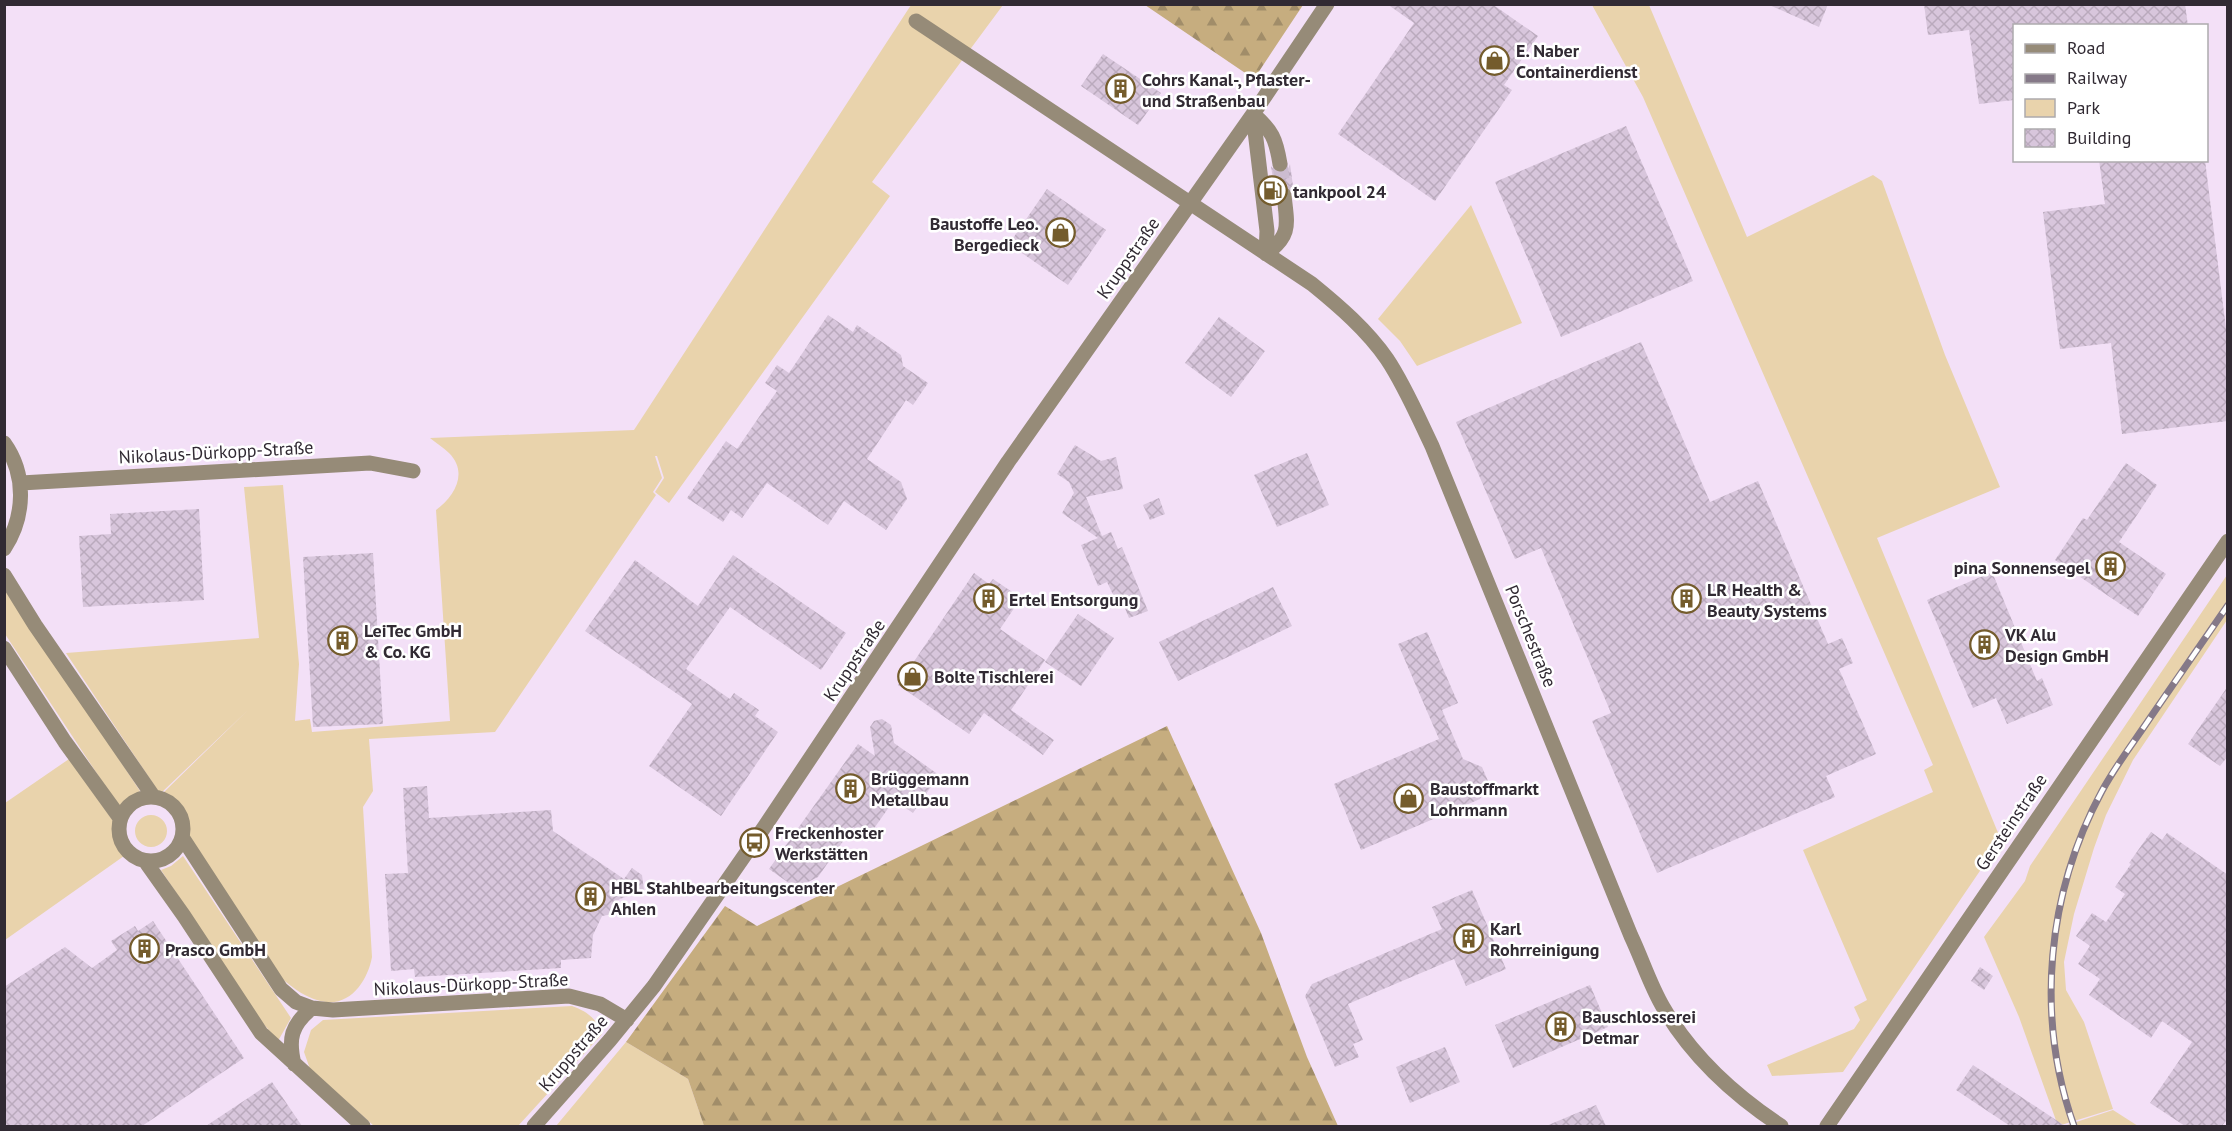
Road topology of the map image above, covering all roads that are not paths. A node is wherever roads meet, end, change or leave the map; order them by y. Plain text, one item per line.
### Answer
1 (1327, 4) edge
2 (916, 21) dead end
3 (1253, 114) junction
4 (1280, 164) tunnel mouth
5 (1284, 195) tunnel mouth
6 (1191, 203) junction
7 (1266, 254) junction
8 (4, 443) edge
9 (413, 471) dead end
10 (21, 483) junction
11 (2228, 541) edge
12 (4, 549) edge
13 (4, 574) edge
14 (4, 648) edge
15 (153, 796) junction
16 (120, 818) junction
17 (182, 837) junction
18 (145, 861) junction
19 (312, 1008) junction
20 (627, 1020) junction
21 (294, 1064) junction
22 (363, 1126) edge
23 (534, 1126) edge
24 (1781, 1126) edge
25 (1827, 1126) edge

1 - 3 street, Kruppstraße
2 - 6 street
3 - 4 street
3 - 6 street, Kruppstraße
3 - 7 street
5 - 7 street
6 - 7 street, Porschestraße
6 - 20 street, Kruppstraße
7 - 24 street, Porschestraße
8 - 10 street
9 - 10 street, Nikolaus-Dürkopp-Straße
10 - 12 street
11 - 25 street, Gersteinstraße
13 - 15 street, Nikolaus-Dürkopp-Straße
14 - 16 street
15 - 16 street
15 - 17 street, Nikolaus-Dürkopp-Straße
16 - 18 street
17 - 18 street
17 - 19 street, Nikolaus-Dürkopp-Straße
18 - 21 street
19 - 20 street, Nikolaus-Dürkopp-Straße
19 - 21 street
20 - 23 street, Kruppstraße
21 - 22 street

